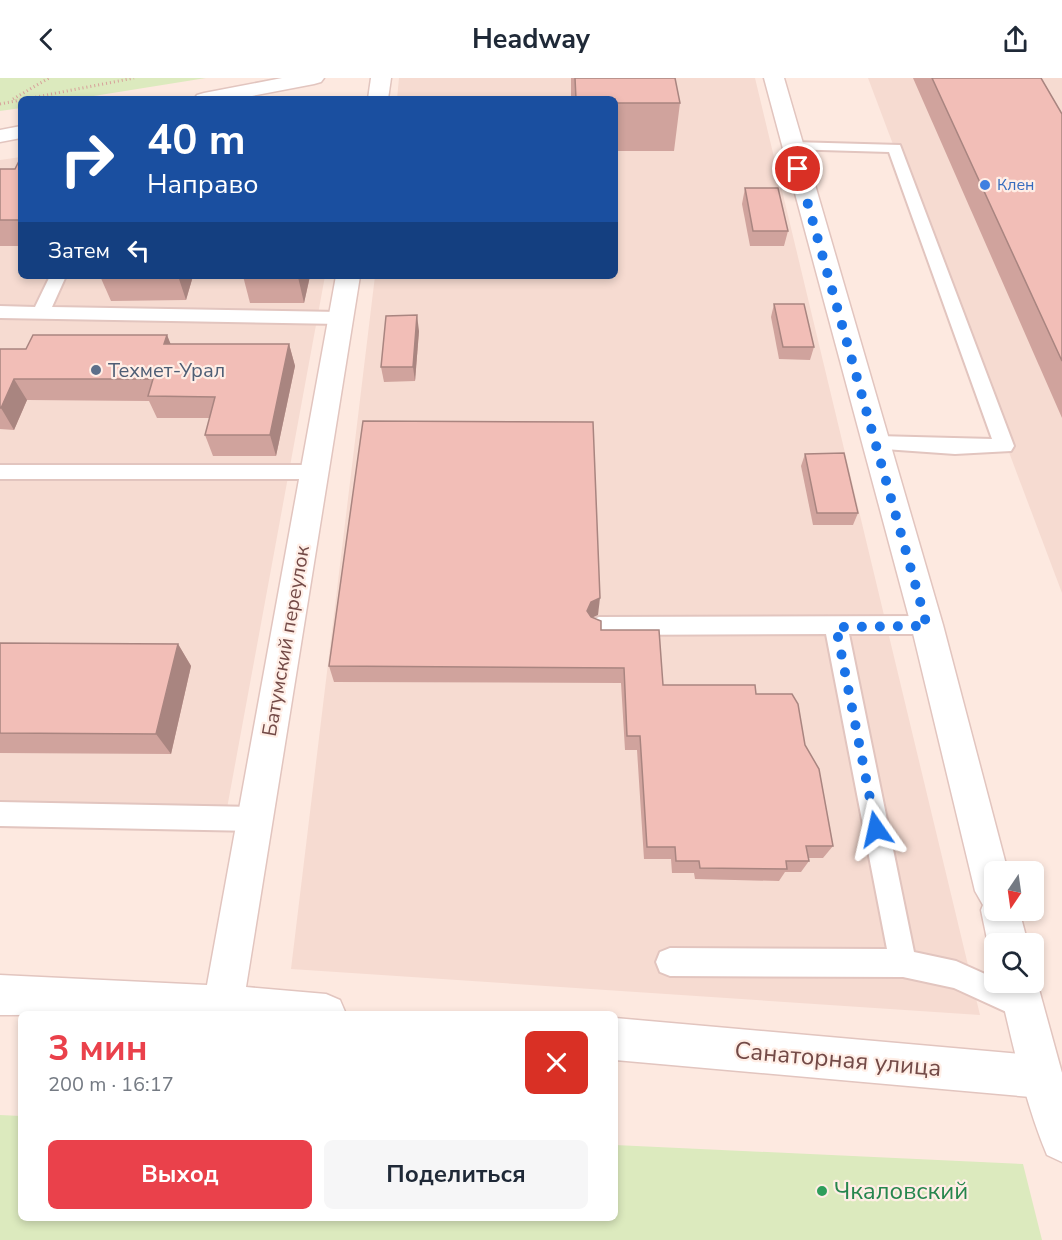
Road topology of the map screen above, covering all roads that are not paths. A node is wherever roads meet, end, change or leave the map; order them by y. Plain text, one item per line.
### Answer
1 (314, 78) edge
2 (381, 78) edge
3 (774, 78) edge
4 (220, 96) edge
5 (378, 96) edge
6 (18, 133) edge
7 (0, 136) edge
8 (792, 146) junction
9 (57, 279) edge
10 (347, 279) edge
11 (0, 312) edge
12 (41, 313) junction
13 (340, 318) junction
14 (877, 443) junction
15 (0, 472) edge
16 (314, 472) junction
17 (599, 626) edge
18 (927, 626) junction
19 (836, 627) junction
20 (0, 814) edge
21 (255, 819) junction
22 (986, 861) edge
23 (670, 962) dead end
24 (903, 963) junction
25 (1021, 994) edge
26 (0, 995) edge
27 (224, 1006) junction
28 (288, 1011) edge
29 (618, 1039) edge
30 (1052, 1076) edge
31 (1062, 1140) edge

1 - 4 street
2 - 5 street
3 - 8 street
6 - 7 street
8 - 14 street
8 - 14 lane
9 - 12 lane
10 - 13 street, Батумский переулок
11 - 12 lane
12 - 13 lane
13 - 16 street, Батумский переулок
14 - 18 street
15 - 16 lane
16 - 21 street, Батумский переулок
17 - 19 lane
18 - 19 lane
18 - 22 street
19 - 24 lane
20 - 21 lane
21 - 27 street, Батумский переулок
23 - 24 lane
24 - 25 lane
25 - 30 street
26 - 27 street
27 - 28 street
29 - 30 street, Санаторная улица
30 - 31 street

